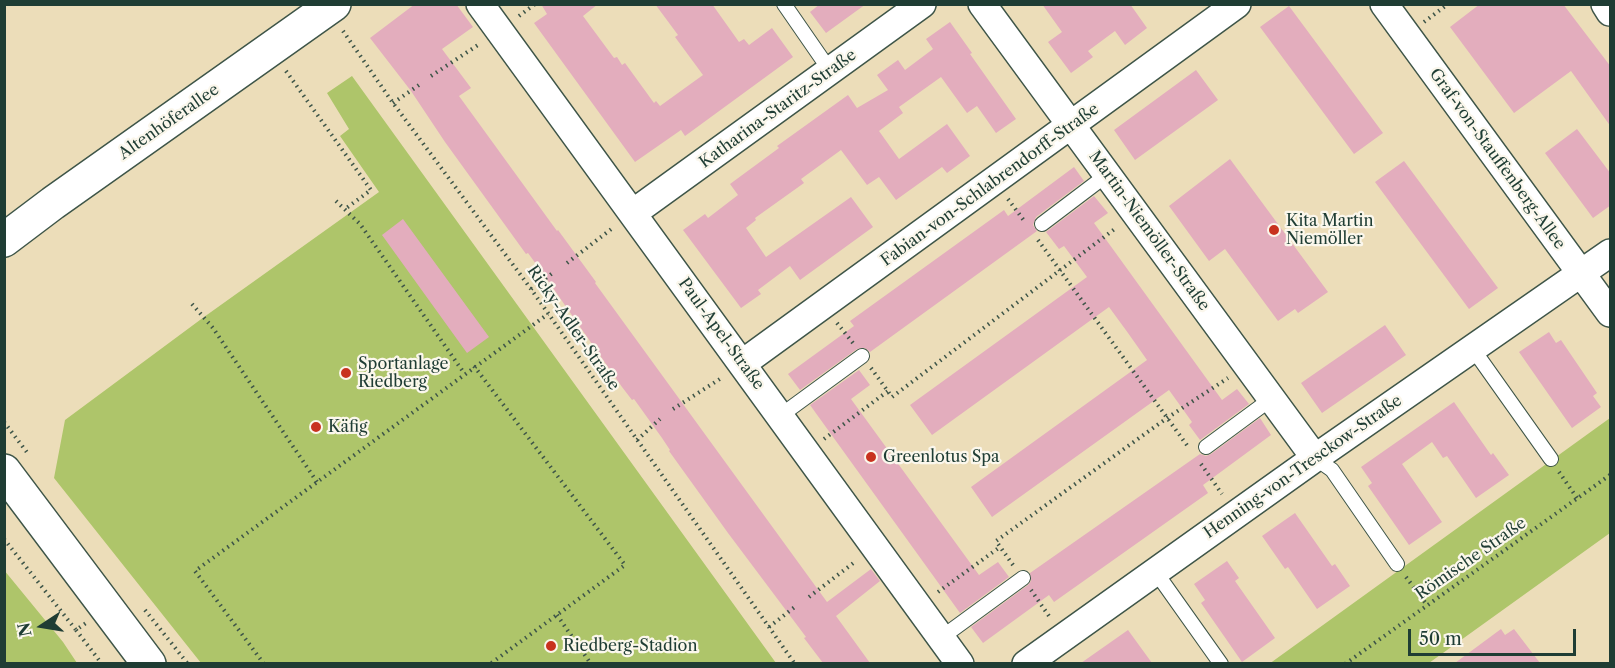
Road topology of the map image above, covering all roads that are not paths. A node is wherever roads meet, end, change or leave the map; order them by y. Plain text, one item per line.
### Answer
1 (480, 4) edge
2 (784, 4) edge
3 (922, 4) edge
4 (982, 4) edge
5 (1237, 4) edge
6 (1383, 4) edge
7 (1605, 4) edge
8 (330, 7) edge
9 (1611, 12) edge
10 (831, 72) junction
11 (1072, 125) junction
12 (1108, 174) junction
13 (633, 213) junction
14 (1037, 228) road end
15 (4, 240) edge
16 (1611, 253) edge
17 (1582, 273) junction
18 (1611, 313) edge
19 (1473, 349) junction
20 (862, 356) road end
21 (743, 363) junction
22 (1271, 399) junction
23 (780, 416) junction
24 (1206, 447) dead end
25 (1315, 458) junction
26 (1551, 459) road end
27 (4, 471) edge
28 (1397, 564) road end
29 (1155, 571) junction
30 (1023, 578) road end
31 (941, 638) junction
32 (149, 663) edge
33 (960, 663) edge
34 (1026, 663) edge
35 (1221, 663) edge

1 - 13 street, Paul-Apel-Straße
2 - 10 lane
3 - 10 street, Katharina-Staritz-Straße
4 - 11 street, Martin-Niemöller-Straße
5 - 11 street, Fabian-von-Schlabrendorff-Straße
6 - 17 street, Graf-von-Stauffenberg-Allee
7 - 9 street
8 - 15 street, Altenhöferallee
10 - 13 street, Katharina-Staritz-Straße
11 - 12 street, Martin-Niemöller-Straße
11 - 21 street, Fabian-von-Schlabrendorff-Straße
12 - 14 lane
12 - 22 street, Martin-Niemöller-Straße
13 - 21 street, Paul-Apel-Straße
16 - 17 street, Henning-von-Tresckow-Straße
17 - 18 street, Graf-von-Stauffenberg-Allee
17 - 19 street, Henning-von-Tresckow-Straße
19 - 25 street, Henning-von-Tresckow-Straße
19 - 26 lane
20 - 23 lane
21 - 23 street, Paul-Apel-Straße
22 - 24 lane
22 - 25 street, Martin-Niemöller-Straße
23 - 31 street, Paul-Apel-Straße
25 - 28 lane
25 - 29 street, Henning-von-Tresckow-Straße
27 - 32 street
29 - 34 street, Henning-von-Tresckow-Straße
29 - 35 lane
30 - 31 lane
31 - 33 street, Paul-Apel-Straße

